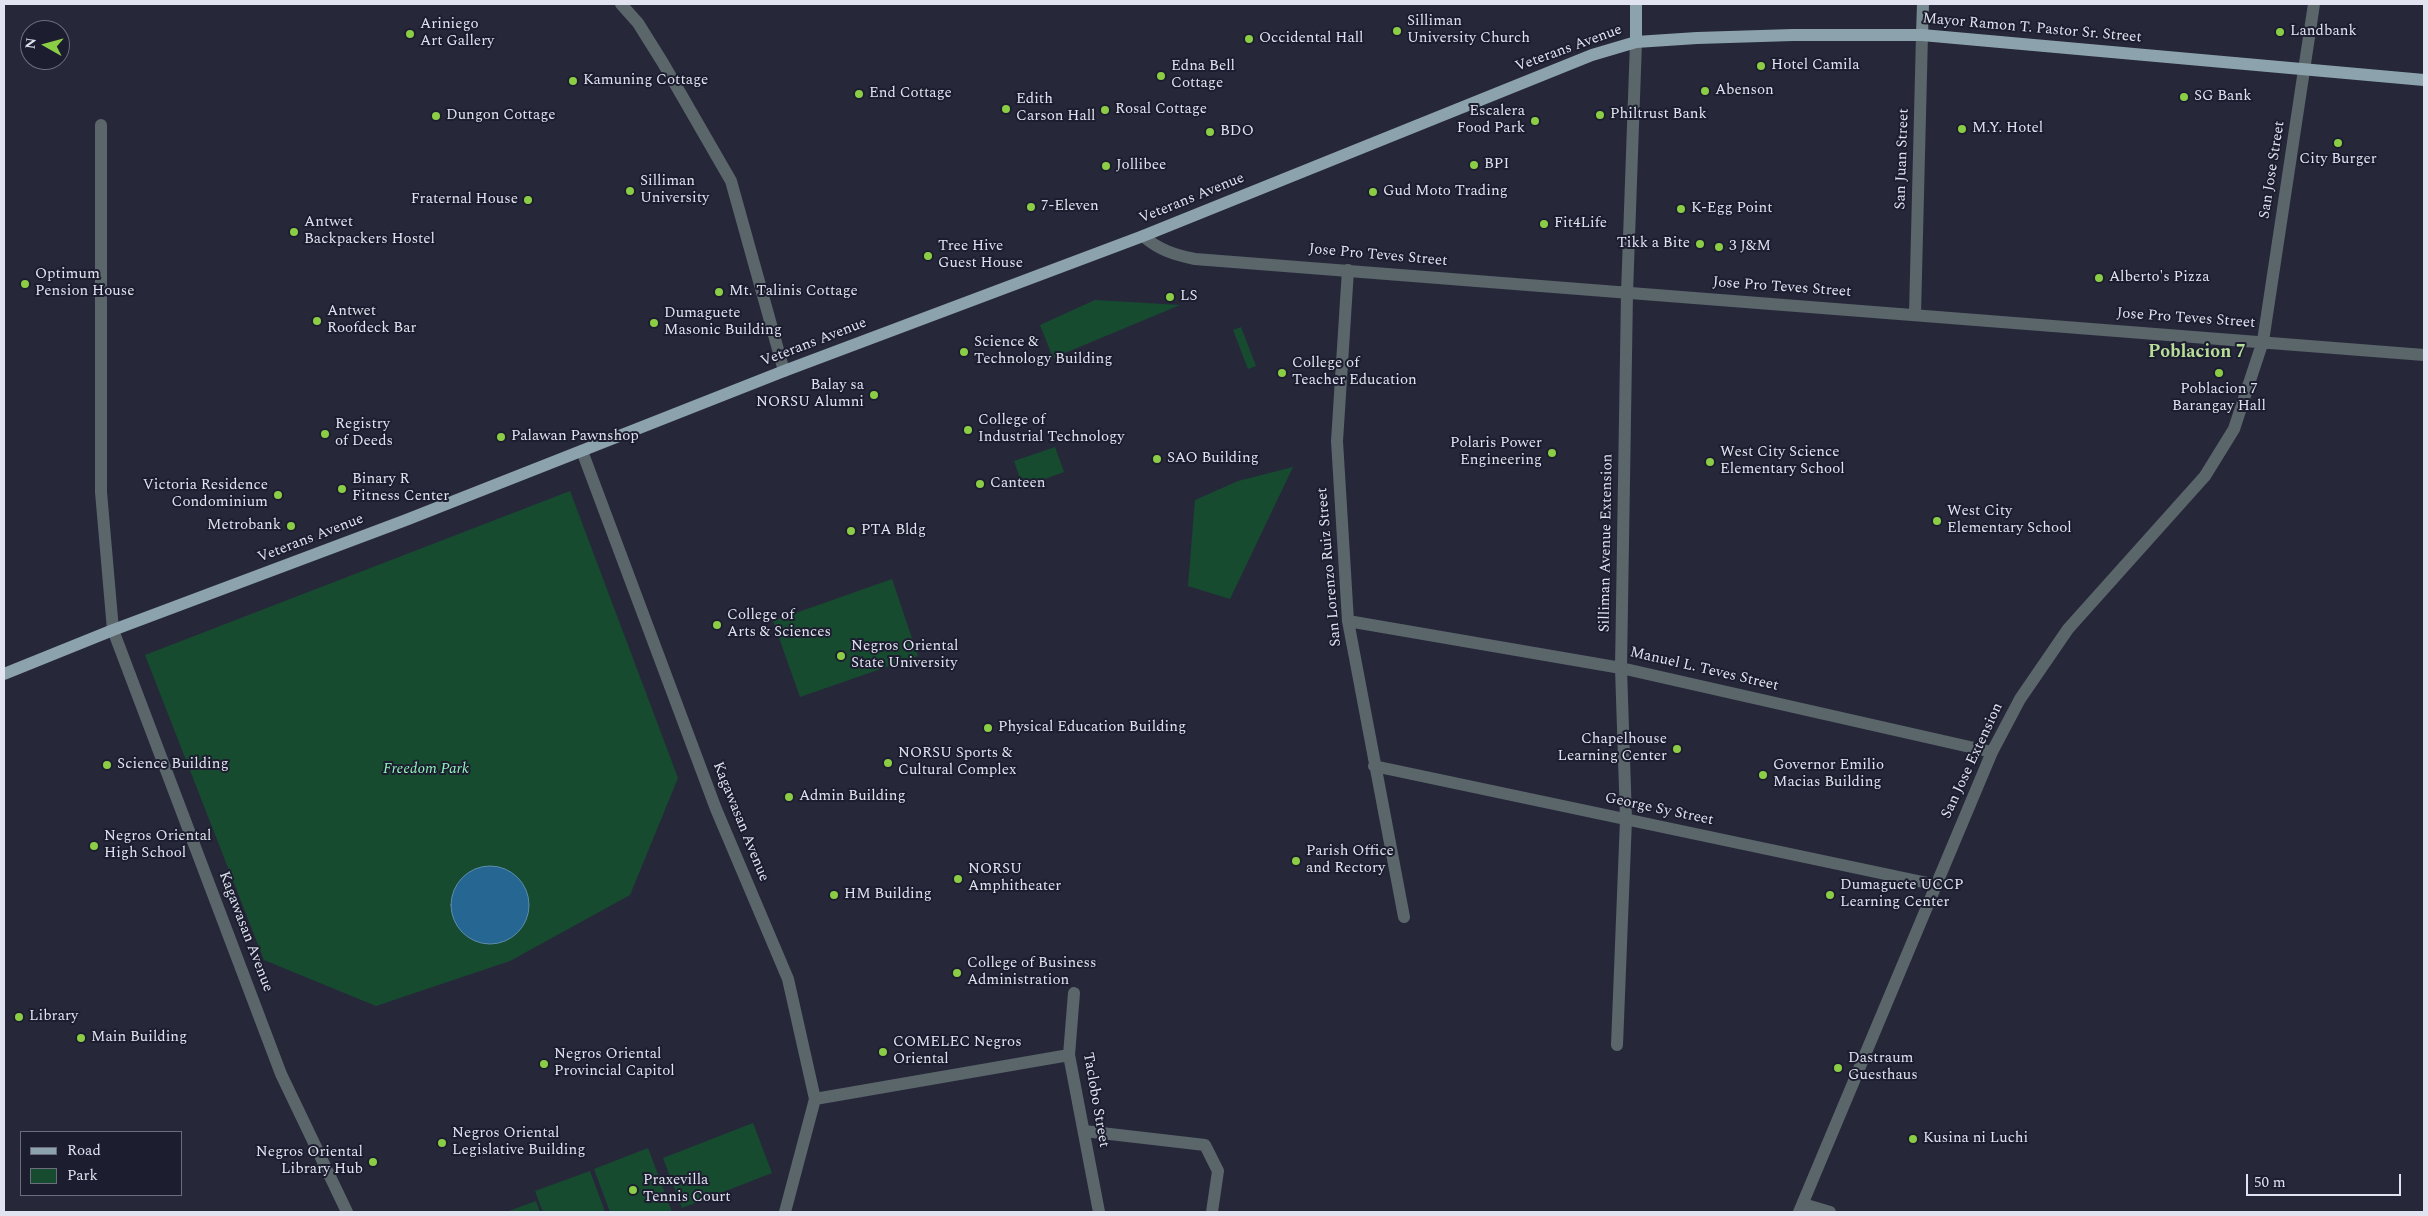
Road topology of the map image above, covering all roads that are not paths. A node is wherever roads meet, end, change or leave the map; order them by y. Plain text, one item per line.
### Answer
1 (621, 4) edge
2 (1636, 4) edge
3 (1923, 4) edge
4 (2314, 4) edge
5 (1922, 35) junction
6 (1636, 42) junction
7 (2305, 69) junction
8 (2424, 80) edge
9 (101, 125) dead end
10 (1143, 236) junction
11 (1348, 270) junction
12 (1627, 293) junction
13 (1915, 314) junction
14 (2262, 342) junction
15 (2424, 355) edge
16 (784, 371) junction
17 (582, 451) junction
18 (1348, 621) junction
19 (113, 630) junction
20 (1621, 668) junction
21 (4, 674) edge
22 (1992, 752) junction
23 (1374, 766) junction
24 (1626, 819) junction
25 (1937, 885) junction
26 (1404, 917) dead end
27 (1074, 993) dead end
28 (1617, 1045) dead end
29 (1069, 1055) junction
30 (815, 1099) junction
31 (1084, 1131) junction
32 (1801, 1208) edge
33 (347, 1212) edge
34 (785, 1212) edge
35 (1100, 1212) edge
36 (1212, 1212) edge
37 (1830, 1212) edge

1 - 16 street
2 - 6 main road
3 - 5 main road, San Juan Street
4 - 7 street, San Jose Street
5 - 6 main road, Mayor Ramon T. Pastor Sr. Street
5 - 7 main road, Mayor Ramon T. Pastor Sr. Street
5 - 13 street, San Juan Street
6 - 10 main road, Veterans Avenue
6 - 12 street, Silliman Avenue Extension
7 - 8 main road, Mayor Ramon T. Pastor Sr. Street
7 - 14 street, San Jose Street
9 - 19 street, Kagawasan Avenue
10 - 11 street, Jose Pro Teves Street
10 - 16 main road, Veterans Avenue
11 - 12 street, Jose Pro Teves Street
11 - 18 street, San Lorenzo Ruiz Street
12 - 13 street, Jose Pro Teves Street
12 - 20 street, Silliman Avenue Extension
13 - 14 street, Jose Pro Teves Street
14 - 15 street, Jose Pro Teves Street
14 - 22 street, San Jose Extension
16 - 17 main road, Veterans Avenue
17 - 19 main road, Veterans Avenue
17 - 30 street, Kagawasan Avenue
18 - 20 street, Manuel L. Teves Street
18 - 23 street, San Lorenzo Ruiz Street
19 - 21 main road, Veterans Avenue
19 - 33 street, Kagawasan Avenue
20 - 22 street, Manuel L. Teves Street
20 - 24 street, Silliman Avenue Extension
22 - 25 street, San Jose Extension
23 - 24 street, George Sy Street
23 - 26 street, San Lorenzo Ruiz Street
24 - 25 street, George Sy Street
24 - 28 street, Silliman Avenue Extension
25 - 32 street, San Jose Extension
27 - 29 street, Taclobo Street
29 - 30 street
29 - 31 street, Taclobo Street
30 - 34 street, Kagawasan Avenue
31 - 35 street, Taclobo Street
31 - 36 street
32 - 37 street

